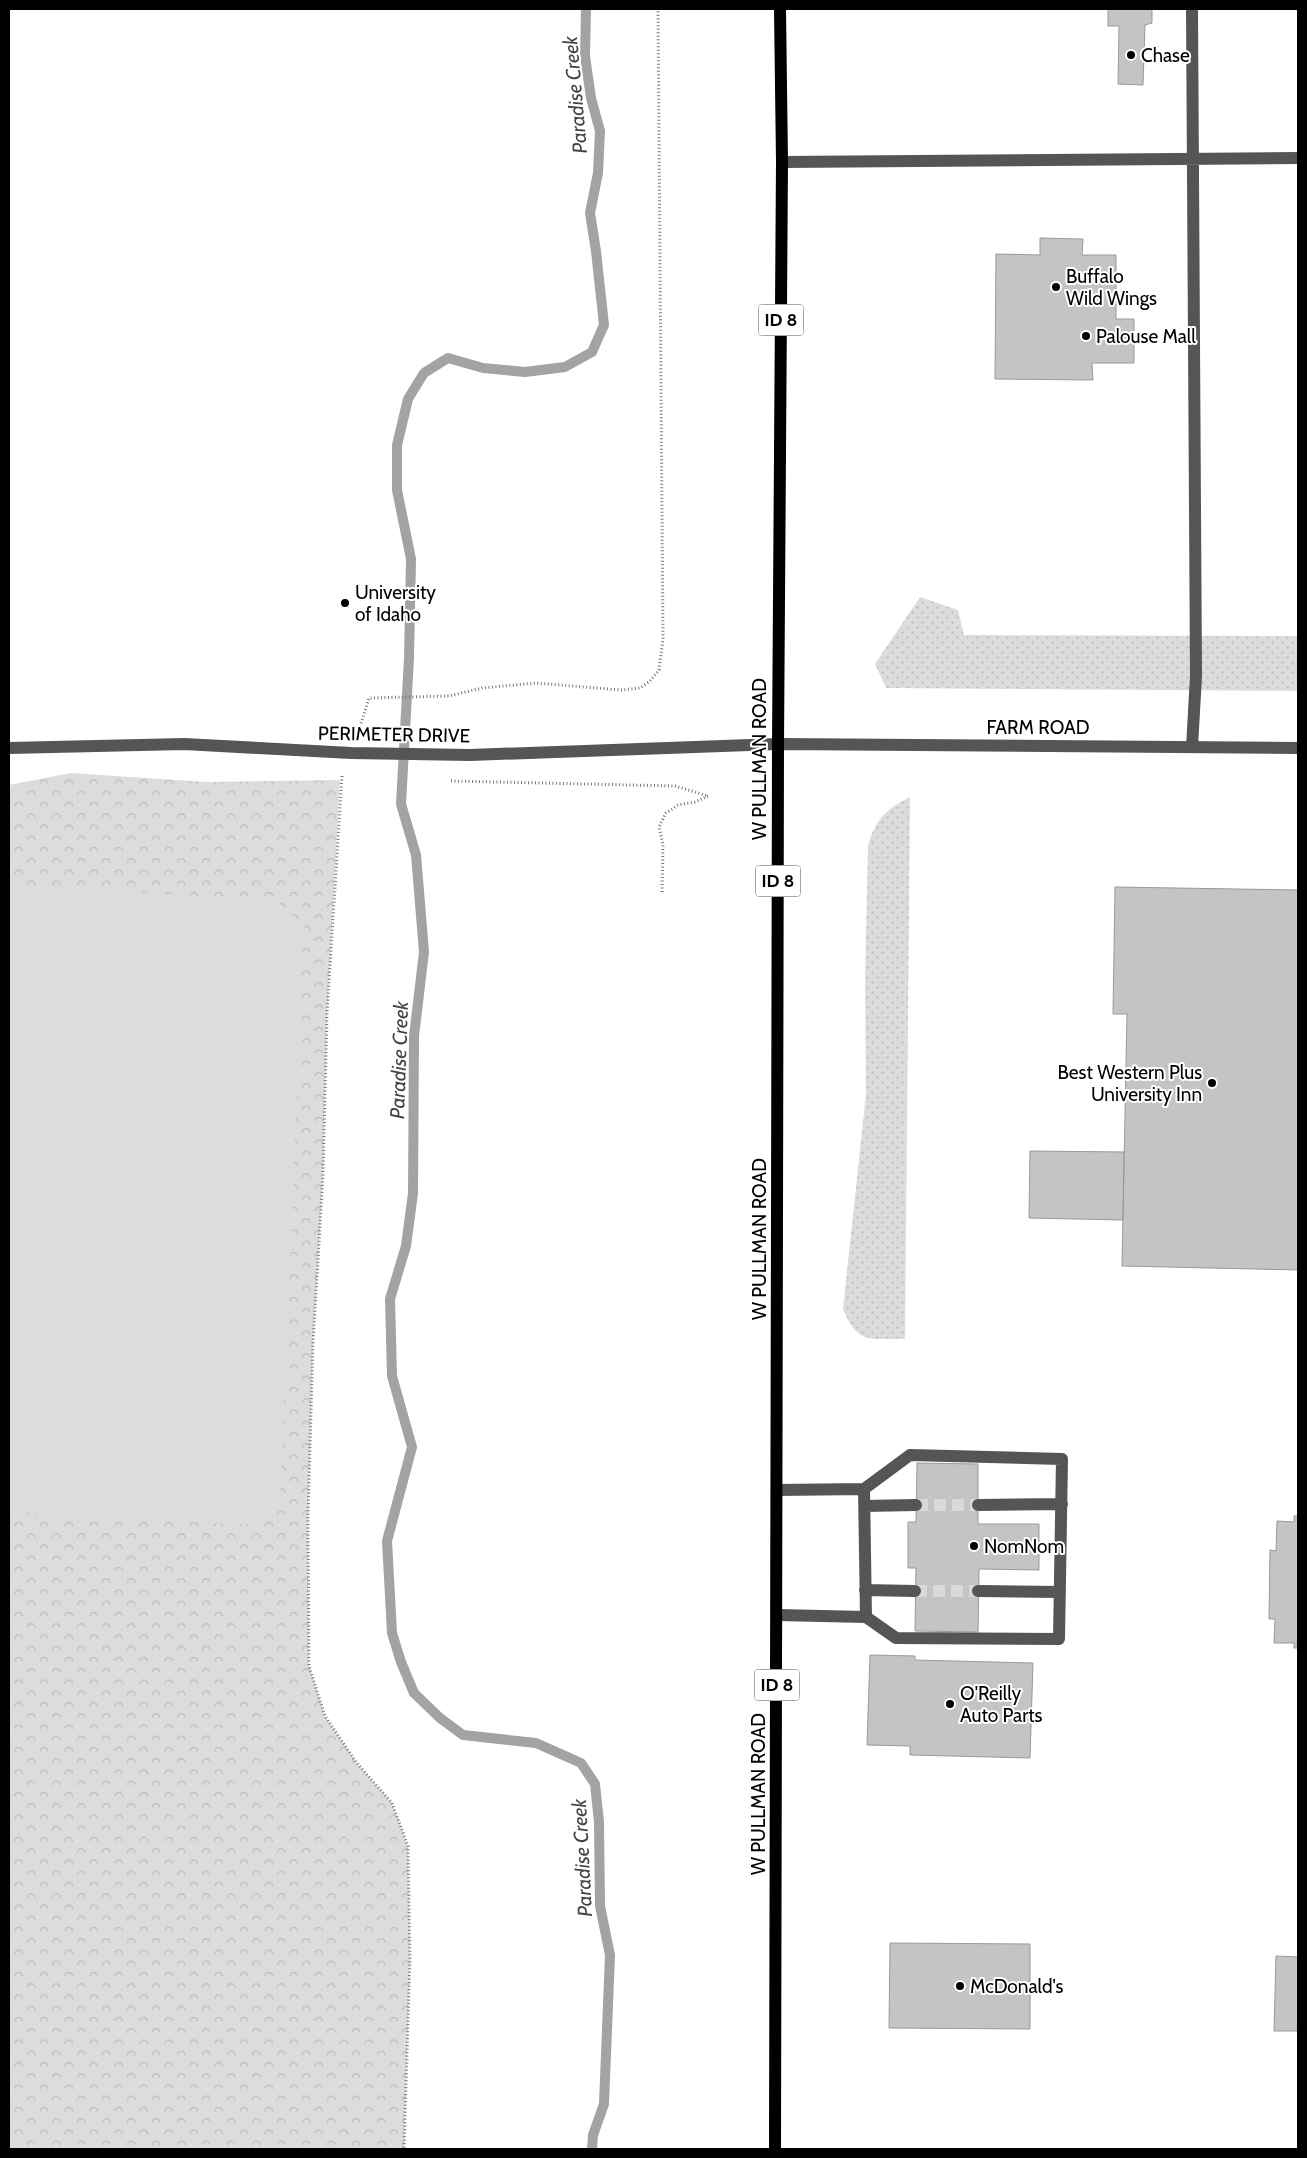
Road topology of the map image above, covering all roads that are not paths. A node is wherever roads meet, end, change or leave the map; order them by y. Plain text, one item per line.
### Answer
1 (780, 9) edge
2 (1192, 9) edge
3 (1298, 158) edge
4 (1193, 159) junction
5 (782, 162) junction
6 (778, 744) junction
7 (10, 747) edge
8 (1192, 747) junction
9 (1298, 748) edge
10 (777, 1490) junction
11 (864, 1490) junction
12 (916, 1504) tunnel mouth
13 (1062, 1504) junction
14 (978, 1505) tunnel mouth
15 (865, 1506) junction
16 (866, 1590) junction
17 (915, 1591) tunnel mouth
18 (978, 1591) tunnel mouth
19 (1060, 1592) junction
20 (777, 1616) junction
21 (866, 1617) junction
22 (775, 2149) edge

1 - 5 main road, ID 8
2 - 4 street
3 - 4 street
4 - 5 street
4 - 8 street
5 - 6 main road, W PULLMAN ROAD / ID 8
6 - 7 street, PERIMETER DRIVE
6 - 8 street, FARM ROAD
6 - 10 main road, W PULLMAN ROAD / ID 8
8 - 9 street, FARM ROAD
10 - 11 street
10 - 20 main road, W PULLMAN ROAD / ID 8
11 - 13 street
11 - 15 street
12 - 15 street
13 - 14 street
13 - 19 street
15 - 16 street
16 - 17 street
16 - 21 street
18 - 19 street
19 - 21 street
20 - 21 street
20 - 22 main road, W PULLMAN ROAD / ID 8

